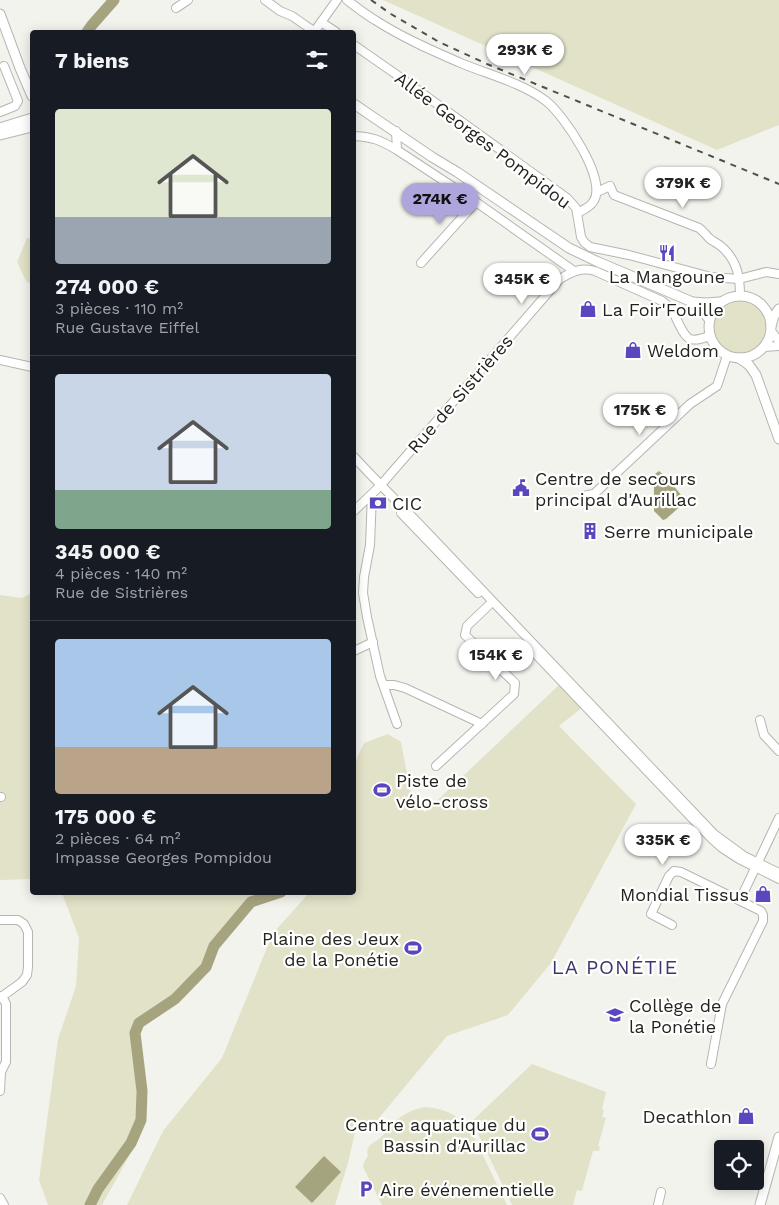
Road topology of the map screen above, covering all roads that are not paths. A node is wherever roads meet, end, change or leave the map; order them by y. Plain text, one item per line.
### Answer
1 (188, 0) edge
2 (265, 0) edge
3 (337, 0) edge
4 (347, 0) edge
5 (176, 8) dead end
6 (0, 14) edge
7 (321, 22) junction
8 (312, 30) edge
9 (316, 30) edge
10 (333, 30) edge
11 (356, 46) edge
12 (4, 66) dead end
13 (30, 87) edge
14 (356, 98) edge
15 (356, 105) edge
16 (0, 112) edge
17 (30, 119) edge
18 (4, 126) edge
19 (30, 128) edge
20 (396, 131) junction
21 (0, 135) edge
22 (356, 136) edge
23 (397, 150) junction
24 (457, 172) junction
25 (596, 192) junction
26 (476, 202) junction
27 (577, 212) junction
28 (421, 263) dead end
29 (574, 271) junction
30 (779, 274) edge
31 (739, 279) junction
32 (740, 295) junction
33 (690, 301) junction
34 (720, 302) junction
35 (779, 303) edge
36 (762, 304) junction
37 (779, 309) edge
38 (709, 319) junction
39 (771, 328) junction
40 (710, 336) junction
41 (779, 342) edge
42 (779, 346) edge
43 (762, 349) junction
44 (727, 356) junction
45 (739, 358) junction
46 (0, 360) edge
47 (30, 366) edge
48 (756, 375) junction
49 (779, 439) edge
50 (356, 459) edge
51 (380, 486) junction
52 (372, 494) junction
53 (587, 495) dead end
54 (356, 509) edge
55 (489, 605) junction
56 (373, 642) junction
57 (356, 649) edge
58 (384, 685) junction
59 (760, 720) dead end
60 (398, 724) dead end
61 (482, 724) junction
62 (779, 751) edge
63 (436, 766) dead end
64 (779, 818) edge
65 (756, 865) junction
66 (779, 873) edge
67 (779, 879) edge
68 (740, 900) junction
69 (0, 920) edge
70 (672, 924) dead end
71 (1, 997) edge
72 (711, 1064) dead end
73 (0, 1091) edge
74 (779, 1137) edge
75 (662, 1192) dead end
76 (0, 1198) edge
77 (4, 1205) edge
78 (658, 1205) edge
79 (760, 1205) edge

1 - 5 street
2 - 8 street
3 - 7 street
4 - 25 street
6 - 13 main road
7 - 9 street
7 - 10 street
11 - 27 street, Allée Georges Pompidou
12 - 16 street
14 - 24 main road
15 - 20 main road
16 - 18 street
17 - 18 main road
19 - 21 main road
20 - 23 street
20 - 24 main road
22 - 23 street
23 - 26 street
24 - 33 main road
25 - 27 street
25 - 31 street
26 - 28 street
26 - 29 street
27 - 31 street, Allée Georges Pompidou
29 - 40 street
29 - 51 street, Rue de Sistrières
30 - 31 street
31 - 32 street
32 - 34 main road
32 - 36 main road
33 - 34 main road
33 - 38 main road
34 - 38 main road
35 - 36 main road
36 - 39 main road
37 - 39 main road
38 - 40 main road
39 - 41 street
39 - 43 main road
40 - 44 main road
42 - 43 street
43 - 45 main road
43 - 48 main road
44 - 45 main road
44 - 53 street
45 - 48 main road
46 - 47 street
48 - 49 main road
50 - 51 street
51 - 52 street, Rue de Sistrières
51 - 55 street
51 - 65 street
52 - 54 street, Rue de Sistrières
52 - 56 street
55 - 61 street
55 - 65 street
56 - 57 street
56 - 58 street
58 - 60 street
58 - 61 street
59 - 62 street
61 - 63 street
64 - 65 street
65 - 66 street
65 - 67 street
65 - 68 street
68 - 70 street
68 - 72 street
69 - 71 street
71 - 73 street
74 - 79 main road
75 - 78 street
76 - 77 street

